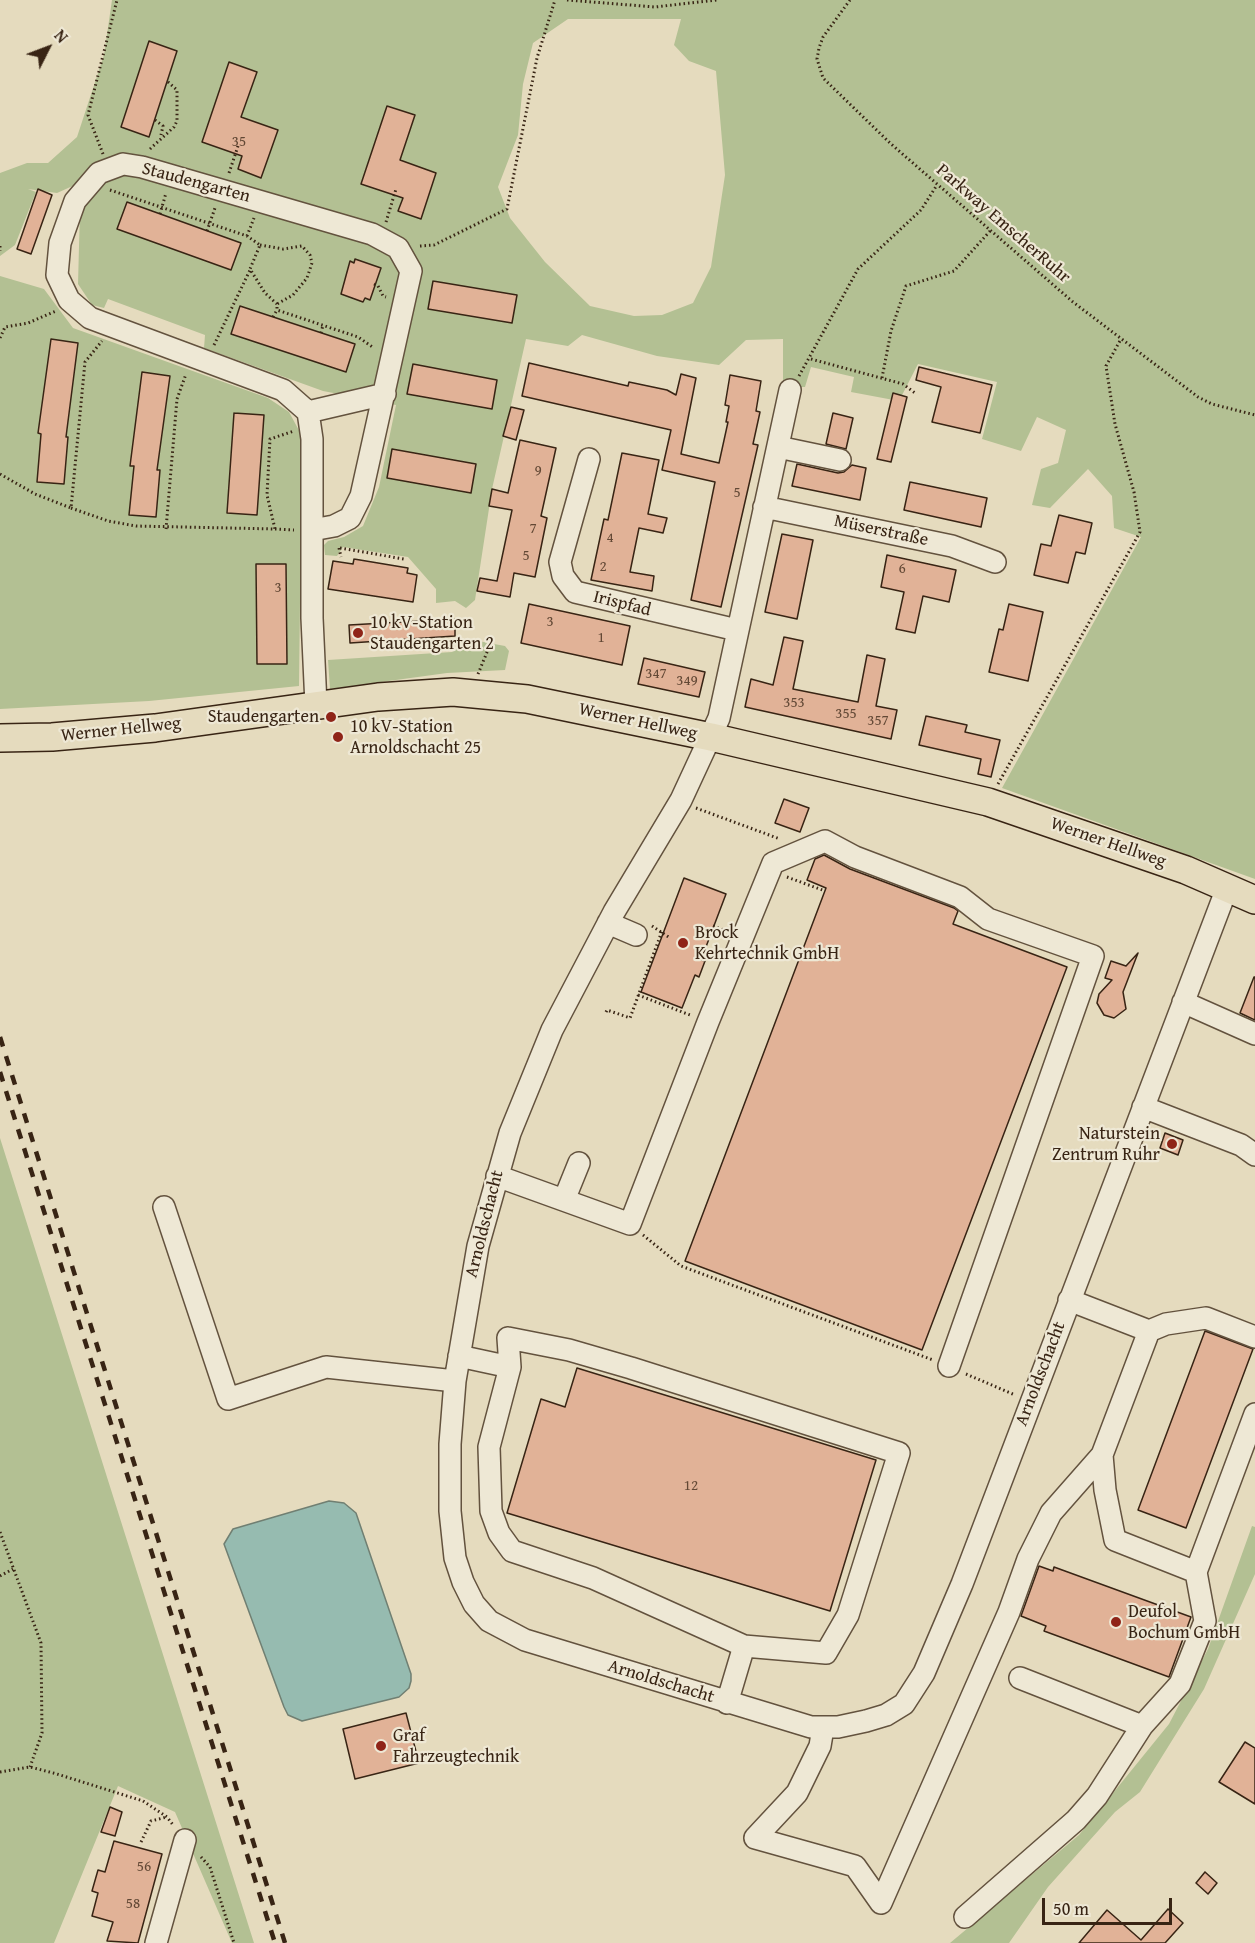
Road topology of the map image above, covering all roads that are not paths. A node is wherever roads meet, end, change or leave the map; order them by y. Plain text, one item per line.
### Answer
1 (790, 390) road end
2 (385, 394) junction
3 (309, 418) junction
4 (777, 447) junction
5 (589, 459) dead end
6 (840, 460) dead end
7 (764, 507) junction
8 (312, 530) junction
9 (995, 562) dead end
10 (737, 630) junction
11 (316, 705) junction
12 (711, 737) junction
13 (0, 738) edge
14 (1227, 888) junction
15 (1255, 900) edge
16 (608, 923) junction
17 (636, 935) dead end
18 (1183, 1002) junction
19 (1255, 1034) edge
20 (1143, 1107) junction
21 (1255, 1155) edge
22 (579, 1163) dead end
23 (497, 1176) junction
24 (564, 1200) junction
25 (164, 1207) dead end
26 (1069, 1300) junction
27 (1149, 1331) junction
28 (1255, 1337) edge
29 (459, 1356) junction
30 (510, 1366) junction
31 (949, 1366) road end
32 (455, 1381) junction
33 (1255, 1414) edge
34 (1102, 1455) junction
35 (1196, 1572) junction
36 (744, 1646) junction
37 (1020, 1678) dead end
38 (727, 1702) junction
39 (1142, 1726) junction
40 (823, 1728) junction
41 (185, 1840) road end
42 (965, 1917) dead end
43 (156, 1943) edge

1 - 4 street
2 - 3 street
2 - 3 street, Staudengarten
2 - 8 street
3 - 8 street
4 - 6 street
4 - 7 street
5 - 10 street, Irispfad
7 - 9 street, Müserstraße
7 - 10 street
8 - 11 street
10 - 12 street
11 - 12 main road, Werner Hellweg
11 - 13 main road, Werner Hellweg
12 - 14 main road, Werner Hellweg
12 - 16 street, Arnoldschacht
14 - 15 main road, Werner Hellweg
14 - 18 street, Arnoldschacht
16 - 17 street
16 - 23 street, Arnoldschacht
18 - 19 street
18 - 20 street, Arnoldschacht
20 - 21 street
20 - 26 street, Arnoldschacht
22 - 24 street
23 - 24 street
23 - 29 street, Arnoldschacht
24 - 31 street
25 - 32 street
26 - 27 street
26 - 40 street, Arnoldschacht
27 - 28 street
27 - 34 street
29 - 30 street
29 - 32 street, Arnoldschacht
30 - 36 street
30 - 36 street
32 - 38 street, Arnoldschacht
33 - 35 street
34 - 35 street
34 - 40 street
35 - 39 street
36 - 38 street
37 - 39 street
38 - 40 street, Arnoldschacht
39 - 42 street
41 - 43 street

